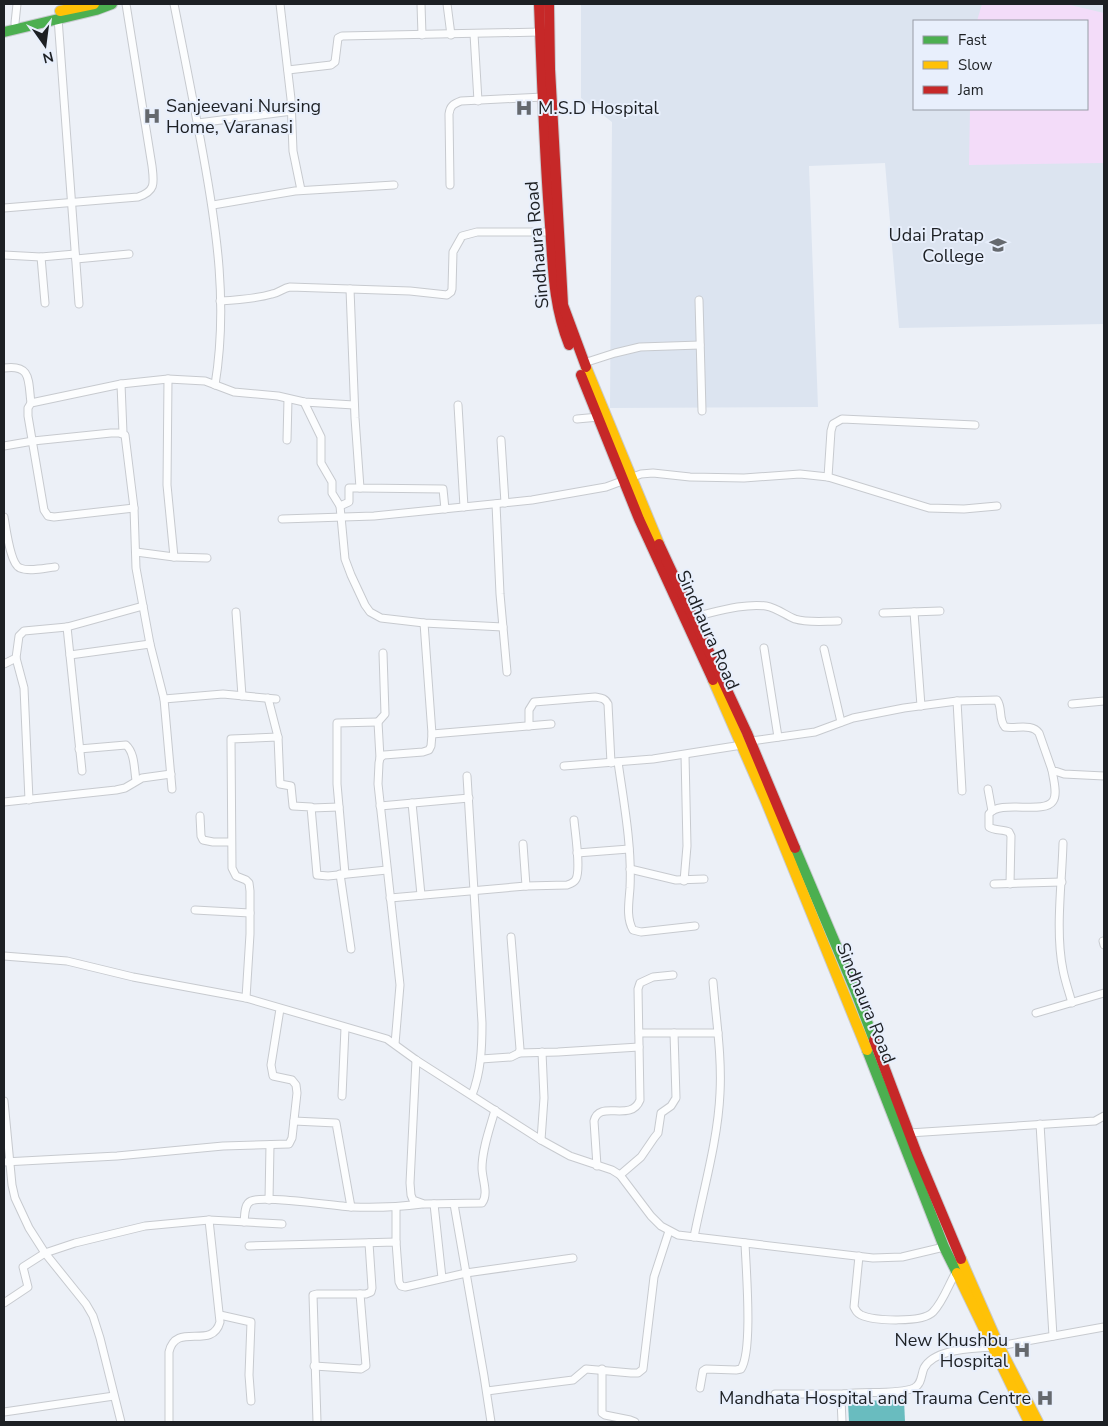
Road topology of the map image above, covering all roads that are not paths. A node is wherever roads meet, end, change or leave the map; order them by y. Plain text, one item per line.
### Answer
1 (17, 4) edge
2 (94, 4) edge
3 (110, 4) edge
4 (126, 4) edge
5 (174, 4) edge
6 (280, 4) edge
7 (421, 4) edge
8 (447, 4) edge
9 (539, 4) edge
10 (549, 4) edge
11 (58, 18) junction
12 (15, 23) junction
13 (4, 26) edge
14 (4, 32) edge
15 (541, 32) junction
16 (474, 34) junction
17 (422, 35) junction
18 (451, 35) junction
19 (288, 70) junction
20 (544, 97) junction
21 (478, 101) junction
22 (292, 111) junction
23 (198, 123) junction
24 (394, 185) dead end
25 (450, 185) dead end
26 (301, 190) junction
27 (72, 204) junction
28 (212, 205) junction
29 (4, 208) edge
30 (550, 232) junction
31 (129, 254) dead end
32 (4, 255) edge
33 (76, 256) junction
34 (41, 257) junction
35 (350, 289) junction
36 (699, 300) dead end
37 (220, 301) junction
38 (45, 303) dead end
39 (79, 304) dead end
40 (700, 345) junction
41 (584, 363) junction
42 (4, 368) edge
43 (168, 379) junction
44 (121, 384) junction
45 (215, 385) junction
46 (288, 399) junction
47 (304, 402) junction
48 (31, 403) junction
49 (354, 405) junction
50 (458, 405) dead end
51 (702, 411) dead end
52 (599, 417) junction
53 (577, 419) dead end
54 (975, 425) dead end
55 (123, 433) junction
56 (287, 440) dead end
57 (501, 440) dead end
58 (33, 441) junction
59 (4, 446) edge
60 (828, 477) junction
61 (627, 479) junction
62 (360, 488) junction
63 (505, 503) junction
64 (496, 504) junction
65 (340, 506) junction
66 (997, 506) dead end
67 (464, 507) junction
68 (134, 508) junction
69 (445, 509) junction
70 (4, 517) edge
71 (342, 518) junction
72 (282, 519) dead end
73 (136, 552) junction
74 (174, 557) junction
75 (207, 558) dead end
76 (55, 567) dead end
77 (142, 606) junction
78 (940, 611) dead end
79 (236, 612) dead end
80 (914, 612) junction
81 (883, 613) dead end
82 (693, 617) junction
83 (838, 621) dead end
84 (424, 623) junction
85 (67, 627) junction
86 (503, 627) junction
87 (150, 644) junction
88 (764, 648) dead end
89 (824, 649) dead end
90 (383, 653) dead end
91 (70, 655) junction
92 (16, 658) junction
93 (4, 664) edge
94 (507, 672) dead end
95 (242, 696) junction
96 (164, 700) junction
97 (957, 701) junction
98 (1104, 701) edge
99 (1072, 704) dead end
100 (921, 706) junction
101 (378, 722) junction
102 (841, 722) junction
103 (551, 724) dead end
104 (529, 726) junction
105 (432, 734) junction
106 (278, 737) junction
107 (778, 737) junction
108 (746, 743) junction
109 (79, 749) junction
110 (685, 754) junction
111 (380, 758) junction
112 (615, 762) junction
113 (564, 766) dead end
114 (1052, 770) junction
115 (82, 771) dead end
116 (170, 774) junction
117 (467, 776) dead end
118 (1104, 776) edge
119 (136, 780) junction
120 (172, 788) dead end
121 (988, 789) dead end
122 (962, 791) dead end
123 (469, 798) junction
124 (29, 800) junction
125 (4, 802) edge
126 (412, 803) junction
127 (380, 806) junction
128 (339, 807) junction
129 (312, 808) junction
130 (992, 811) junction
131 (200, 816) dead end
132 (574, 820) dead end
133 (231, 842) junction
134 (1063, 843) dead end
135 (523, 844) dead end
136 (629, 849) junction
137 (577, 853) junction
138 (630, 869) junction
139 (387, 870) junction
140 (343, 874) junction
141 (704, 879) dead end
142 (684, 881) junction
143 (1062, 882) junction
144 (994, 884) dead end
145 (1010, 884) junction
146 (526, 886) junction
147 (475, 890) junction
148 (421, 895) junction
149 (390, 898) junction
150 (195, 910) dead end
151 (250, 913) junction
152 (695, 926) dead end
153 (511, 937) dead end
154 (351, 949) dead end
155 (4, 956) edge
156 (673, 975) dead end
157 (712, 982) dead end
158 (1104, 994) edge
159 (246, 998) junction
160 (1072, 1003) junction
161 (280, 1009) junction
162 (1036, 1013) dead end
163 (345, 1028) junction
164 (674, 1033) junction
165 (718, 1033) junction
166 (639, 1034) junction
167 (395, 1044) junction
168 (639, 1047) junction
169 (519, 1052) junction
170 (542, 1052) junction
171 (481, 1059) junction
172 (416, 1060) junction
173 (472, 1095) junction
174 (342, 1096) dead end
175 (4, 1100) edge
176 (495, 1110) junction
177 (1104, 1116) edge
178 (294, 1121) junction
179 (1040, 1124) junction
180 (909, 1133) junction
181 (541, 1140) junction
182 (270, 1145) junction
183 (7, 1162) edge
184 (597, 1166) junction
185 (620, 1175) junction
186 (269, 1200) junction
187 (424, 1204) junction
188 (434, 1204) junction
189 (454, 1204) junction
190 (351, 1207) junction
191 (396, 1207) junction
192 (209, 1220) junction
193 (244, 1222) junction
194 (282, 1224) dead end
195 (669, 1231) junction
196 (694, 1237) junction
197 (396, 1242) junction
198 (370, 1243) junction
199 (745, 1244) junction
200 (249, 1246) dead end
201 (944, 1247) junction
202 (45, 1253) junction
203 (858, 1256) junction
204 (573, 1258) dead end
205 (956, 1272) junction
206 (466, 1273) junction
207 (442, 1278) junction
208 (360, 1294) junction
209 (4, 1303) edge
210 (220, 1315) junction
211 (1104, 1327) edge
212 (1053, 1336) junction
213 (996, 1346) junction
214 (314, 1366) junction
215 (602, 1370) junction
216 (700, 1388) dead end
217 (487, 1392) junction
218 (775, 1394) dead end
219 (844, 1394) junction
220 (114, 1396) junction
221 (251, 1401) dead end
222 (4, 1411) edge
223 (121, 1422) edge
224 (168, 1422) edge
225 (318, 1422) edge
226 (491, 1422) edge
227 (635, 1422) edge
228 (842, 1422) edge
229 (1029, 1422) edge
230 (1038, 1422) edge

1 - 12 street
2 - 3 street
2 - 12 street
3 - 11 street
4 - 27 street
5 - 23 street
6 - 19 street
7 - 17 street
8 - 18 street
9 - 15 street, Sindhaura Road
10 - 41 street
11 - 14 street
11 - 27 street
12 - 13 street
15 - 16 street
15 - 20 street, Sindhaura Road
16 - 18 street
16 - 21 street
17 - 18 street
17 - 19 street
19 - 22 street
20 - 21 street
20 - 30 street, Sindhaura Road
21 - 25 street
22 - 23 street
22 - 26 street
23 - 28 street
24 - 26 street
26 - 28 street
27 - 29 street
27 - 33 street
28 - 37 street
30 - 35 street
30 - 52 street, Sindhaura Road
31 - 33 street
32 - 34 street
33 - 34 street
33 - 39 street
34 - 38 street
35 - 37 street
35 - 49 street
36 - 40 street
37 - 45 street
40 - 41 street
40 - 51 street
41 - 61 street
42 - 48 street
43 - 44 street
43 - 45 street
43 - 74 street
44 - 48 street
44 - 55 street
45 - 46 street
46 - 47 street
46 - 56 street
47 - 49 street
47 - 65 street
48 - 58 street
49 - 62 street
50 - 67 street
52 - 53 street
52 - 61 street, Sindhaura Road
54 - 60 street
55 - 58 street
55 - 68 street
57 - 63 street
58 - 59 street
58 - 68 street
60 - 61 street
60 - 66 street
61 - 63 street
61 - 82 street
61 - 108 street, Sindhaura Road
62 - 65 street
62 - 69 street
63 - 64 street
64 - 67 street
64 - 86 street
65 - 71 street
67 - 69 street
68 - 73 street
69 - 71 street
70 - 76 street
71 - 72 street
71 - 84 street
73 - 74 street
73 - 77 street
74 - 75 street
77 - 85 street
77 - 87 street
78 - 80 street
79 - 95 street
80 - 81 street
80 - 100 street
82 - 83 street
82 - 108 street
84 - 86 street
84 - 105 street
85 - 91 street
85 - 92 street
86 - 94 street
87 - 91 street
87 - 96 street
88 - 107 street
89 - 102 street
90 - 101 street
91 - 109 street
92 - 93 street
92 - 124 street
95 - 96 street
95 - 106 street
96 - 116 street
97 - 100 street
97 - 114 street
97 - 122 street
98 - 99 street
100 - 102 street
101 - 111 street
101 - 128 street
102 - 107 street
103 - 104 street
104 - 105 street
104 - 112 street
105 - 111 street
106 - 129 street
106 - 133 street
107 - 108 street
108 - 110 street
108 - 180 street
108 - 201 street, Sindhaura Road
109 - 115 street
109 - 119 street
110 - 112 street
110 - 142 street
111 - 127 street
112 - 113 street
112 - 136 street
114 - 118 street
114 - 130 street
116 - 119 street
116 - 120 street
117 - 123 street
119 - 124 street
121 - 130 street
123 - 126 street
123 - 147 street
124 - 125 street
126 - 127 street
126 - 148 street
127 - 139 street
128 - 129 street
128 - 140 street
129 - 140 street
130 - 145 street
131 - 133 street
132 - 137 street
133 - 151 street
134 - 143 street
135 - 146 street
136 - 137 street
136 - 138 street
137 - 146 street
138 - 142 street
138 - 152 street
139 - 140 street
139 - 149 street
140 - 154 street
141 - 142 street
143 - 145 street
143 - 160 street
144 - 145 street
146 - 147 street
147 - 148 street
147 - 171 street
148 - 149 street
149 - 167 street
150 - 151 street
151 - 159 street
153 - 169 street
155 - 159 street
156 - 166 street
157 - 165 street
158 - 160 street
159 - 161 street
160 - 162 street
161 - 163 street
161 - 178 street
163 - 167 street
163 - 174 street
164 - 165 street
164 - 166 street
164 - 185 street
165 - 196 street
166 - 168 street
167 - 172 street
168 - 170 street
168 - 184 street
169 - 170 street
169 - 171 street
170 - 181 street
171 - 173 street
172 - 173 street
172 - 187 street
173 - 176 street
175 - 183 street
176 - 181 street
176 - 189 street
177 - 179 street
178 - 182 street
178 - 190 street
179 - 180 street
179 - 212 street
180 - 213 street
181 - 184 street
182 - 183 street
182 - 186 street
183 - 202 street
184 - 185 street
185 - 195 street
186 - 190 street
186 - 193 street
187 - 188 street
187 - 191 street
188 - 189 street
188 - 207 street
189 - 206 street
190 - 191 street
191 - 197 street
192 - 193 street
192 - 202 street
192 - 210 street
193 - 194 street
195 - 196 street
195 - 215 street
196 - 199 street
197 - 198 street
197 - 207 street
198 - 200 street
198 - 208 street
199 - 203 street
199 - 216 street
201 - 203 street
201 - 205 street, Sindhaura Road
202 - 209 street
202 - 220 street
203 - 205 street
204 - 206 street
205 - 213 street, Sindhaura Road
206 - 207 street
206 - 217 street
208 - 214 street
208 - 214 street
210 - 221 street
210 - 224 street
211 - 212 street
212 - 213 street
213 - 219 street
213 - 229 street
213 - 230 street
214 - 225 street
215 - 217 street
215 - 227 street
217 - 226 street
218 - 219 street
219 - 228 street
220 - 222 street
220 - 223 street

